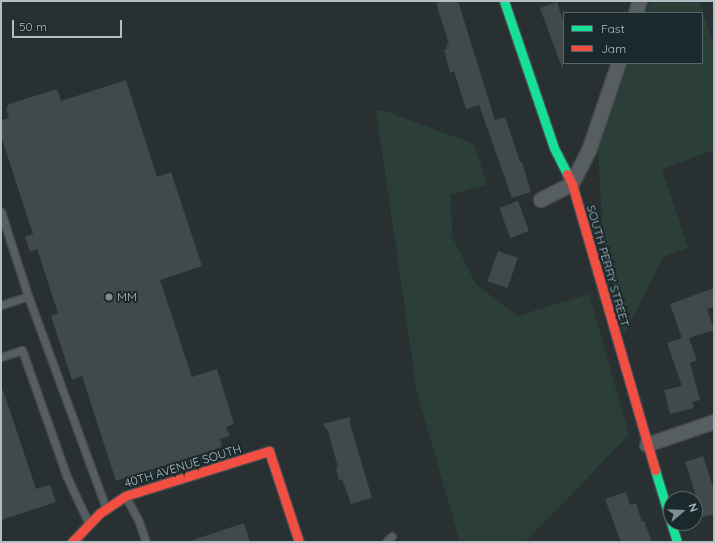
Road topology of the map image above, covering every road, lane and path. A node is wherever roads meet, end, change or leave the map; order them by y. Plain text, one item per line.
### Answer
1 (504, 1) edge
2 (640, 1) edge
3 (636, 12) edge
4 (619, 64) edge
5 (572, 184) junction
6 (541, 200) dead end
7 (1, 212) edge
8 (28, 296) junction
9 (1, 305) edge
10 (1, 358) edge
11 (714, 422) edge
12 (647, 445) junction
13 (125, 496) junction
14 (106, 508) junction
15 (89, 524) junction
16 (72, 542) edge
17 (146, 542) edge
18 (299, 542) edge
19 (386, 542) edge
20 (392, 542) edge
21 (677, 542) edge

1 - 5 street, SOUTH PERRY STREET
2 - 3 street
4 - 5 street
5 - 6 street
5 - 12 street, SOUTH PERRY STREET
7 - 8 lane
8 - 9 lane
8 - 14 lane
10 - 15 lane
11 - 12 street
12 - 21 street, SOUTH PERRY STREET
13 - 14 street, 40TH AVENUE SOUTH
13 - 17 lane
13 - 18 street, 40TH AVENUE SOUTH
14 - 15 street, 40TH AVENUE SOUTH
15 - 16 street, 40TH AVENUE SOUTH
19 - 20 lane

